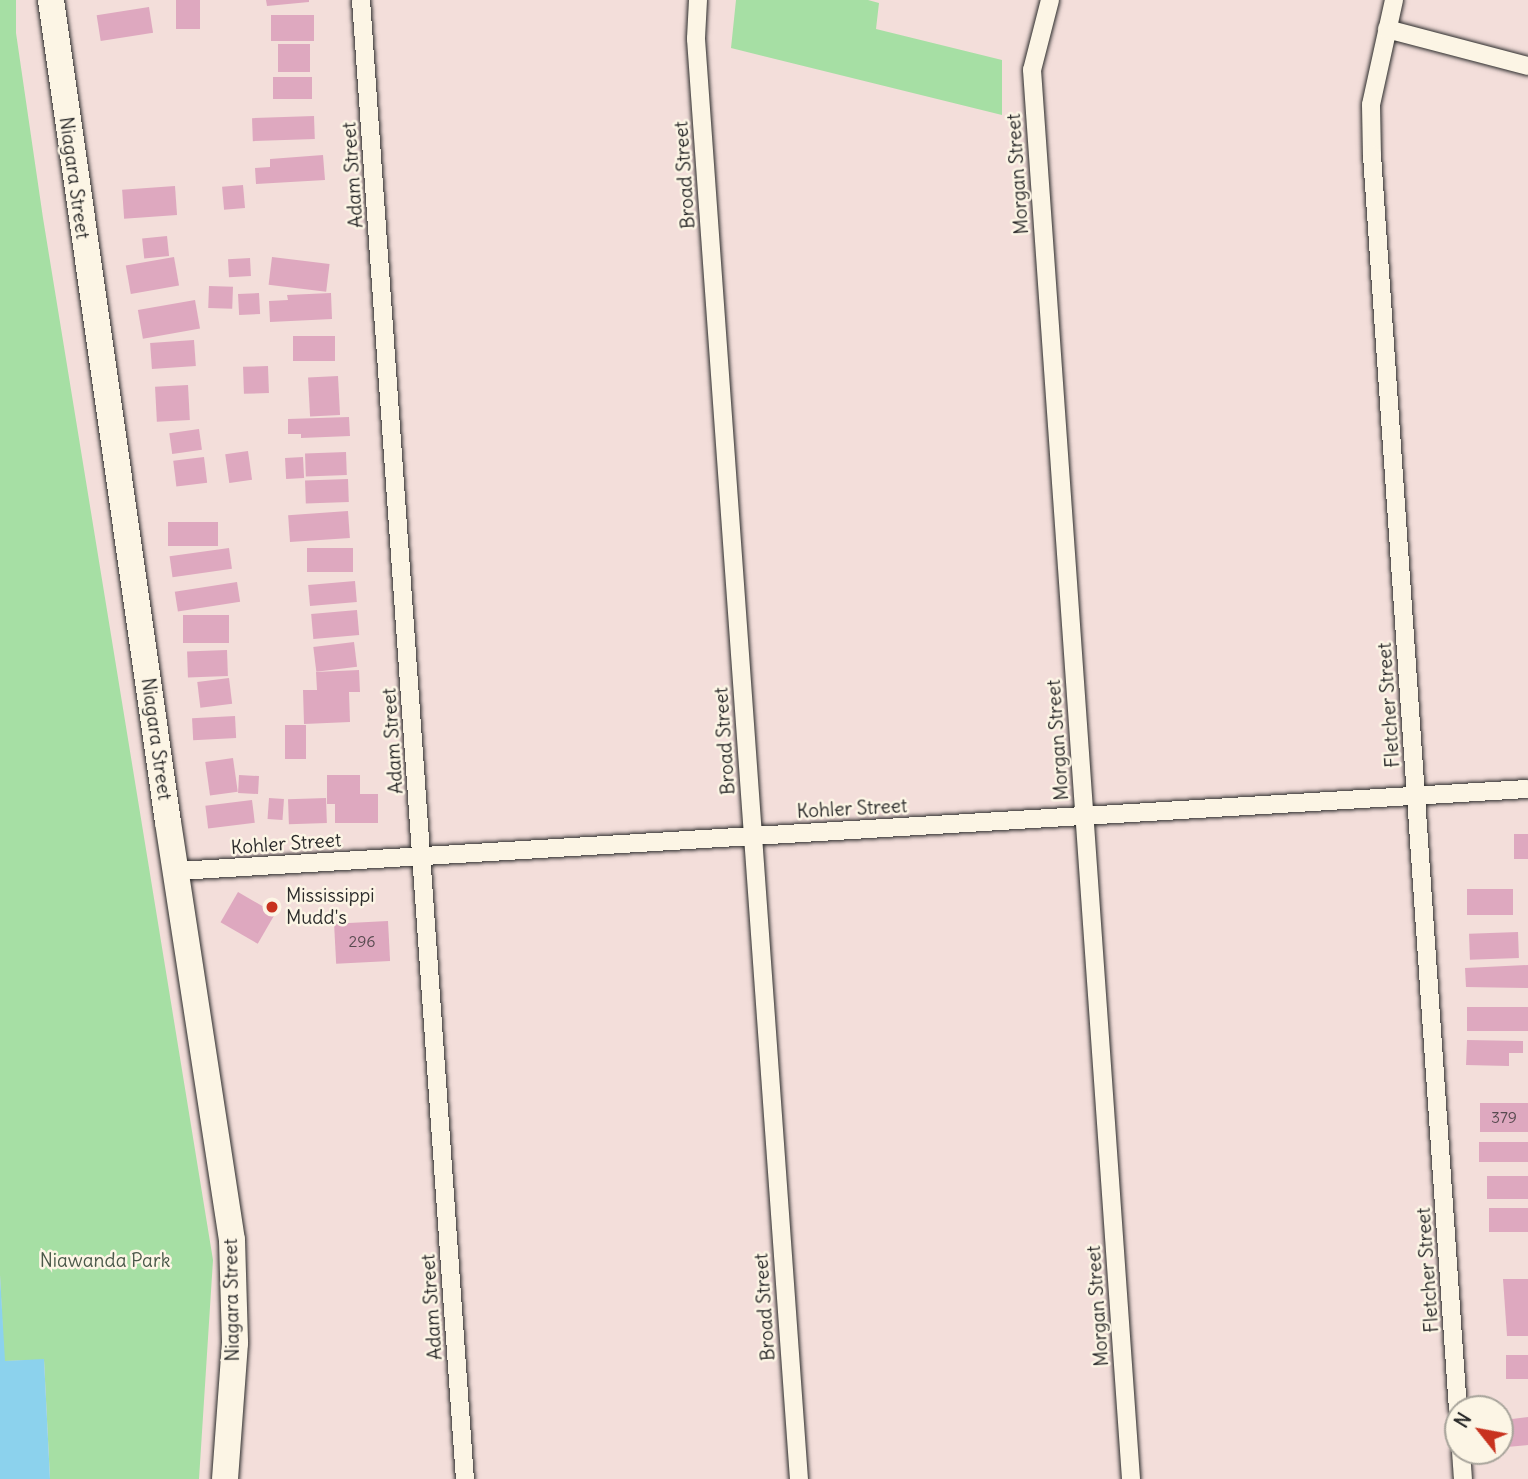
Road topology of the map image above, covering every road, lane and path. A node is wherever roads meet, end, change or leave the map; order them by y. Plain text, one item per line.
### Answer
1 (51, 0) edge
2 (361, 0) edge
3 (698, 0) edge
4 (1050, 0) edge
5 (1394, 0) edge
6 (1387, 29) junction
7 (1528, 66) edge
8 (1528, 789) edge
9 (1416, 796) junction
10 (1085, 816) junction
11 (753, 835) junction
12 (422, 856) junction
13 (178, 871) junction
14 (1457, 1395) edge
15 (225, 1479) edge
16 (465, 1479) edge
17 (799, 1479) edge
18 (1131, 1479) edge

1 - 13 main road, Niagara Street
2 - 12 street, Adam Street
3 - 11 street, Broad Street
4 - 10 street, Morgan Street
5 - 6 street, Fletcher Street
6 - 7 street
6 - 9 street, Fletcher Street
8 - 9 street, Kohler Street
9 - 10 street, Kohler Street
9 - 14 street, Fletcher Street
10 - 11 street, Kohler Street
10 - 18 street, Morgan Street
11 - 12 street, Kohler Street
11 - 17 street, Broad Street
12 - 13 street, Kohler Street
12 - 16 street, Adam Street
13 - 15 main road, Niagara Street

